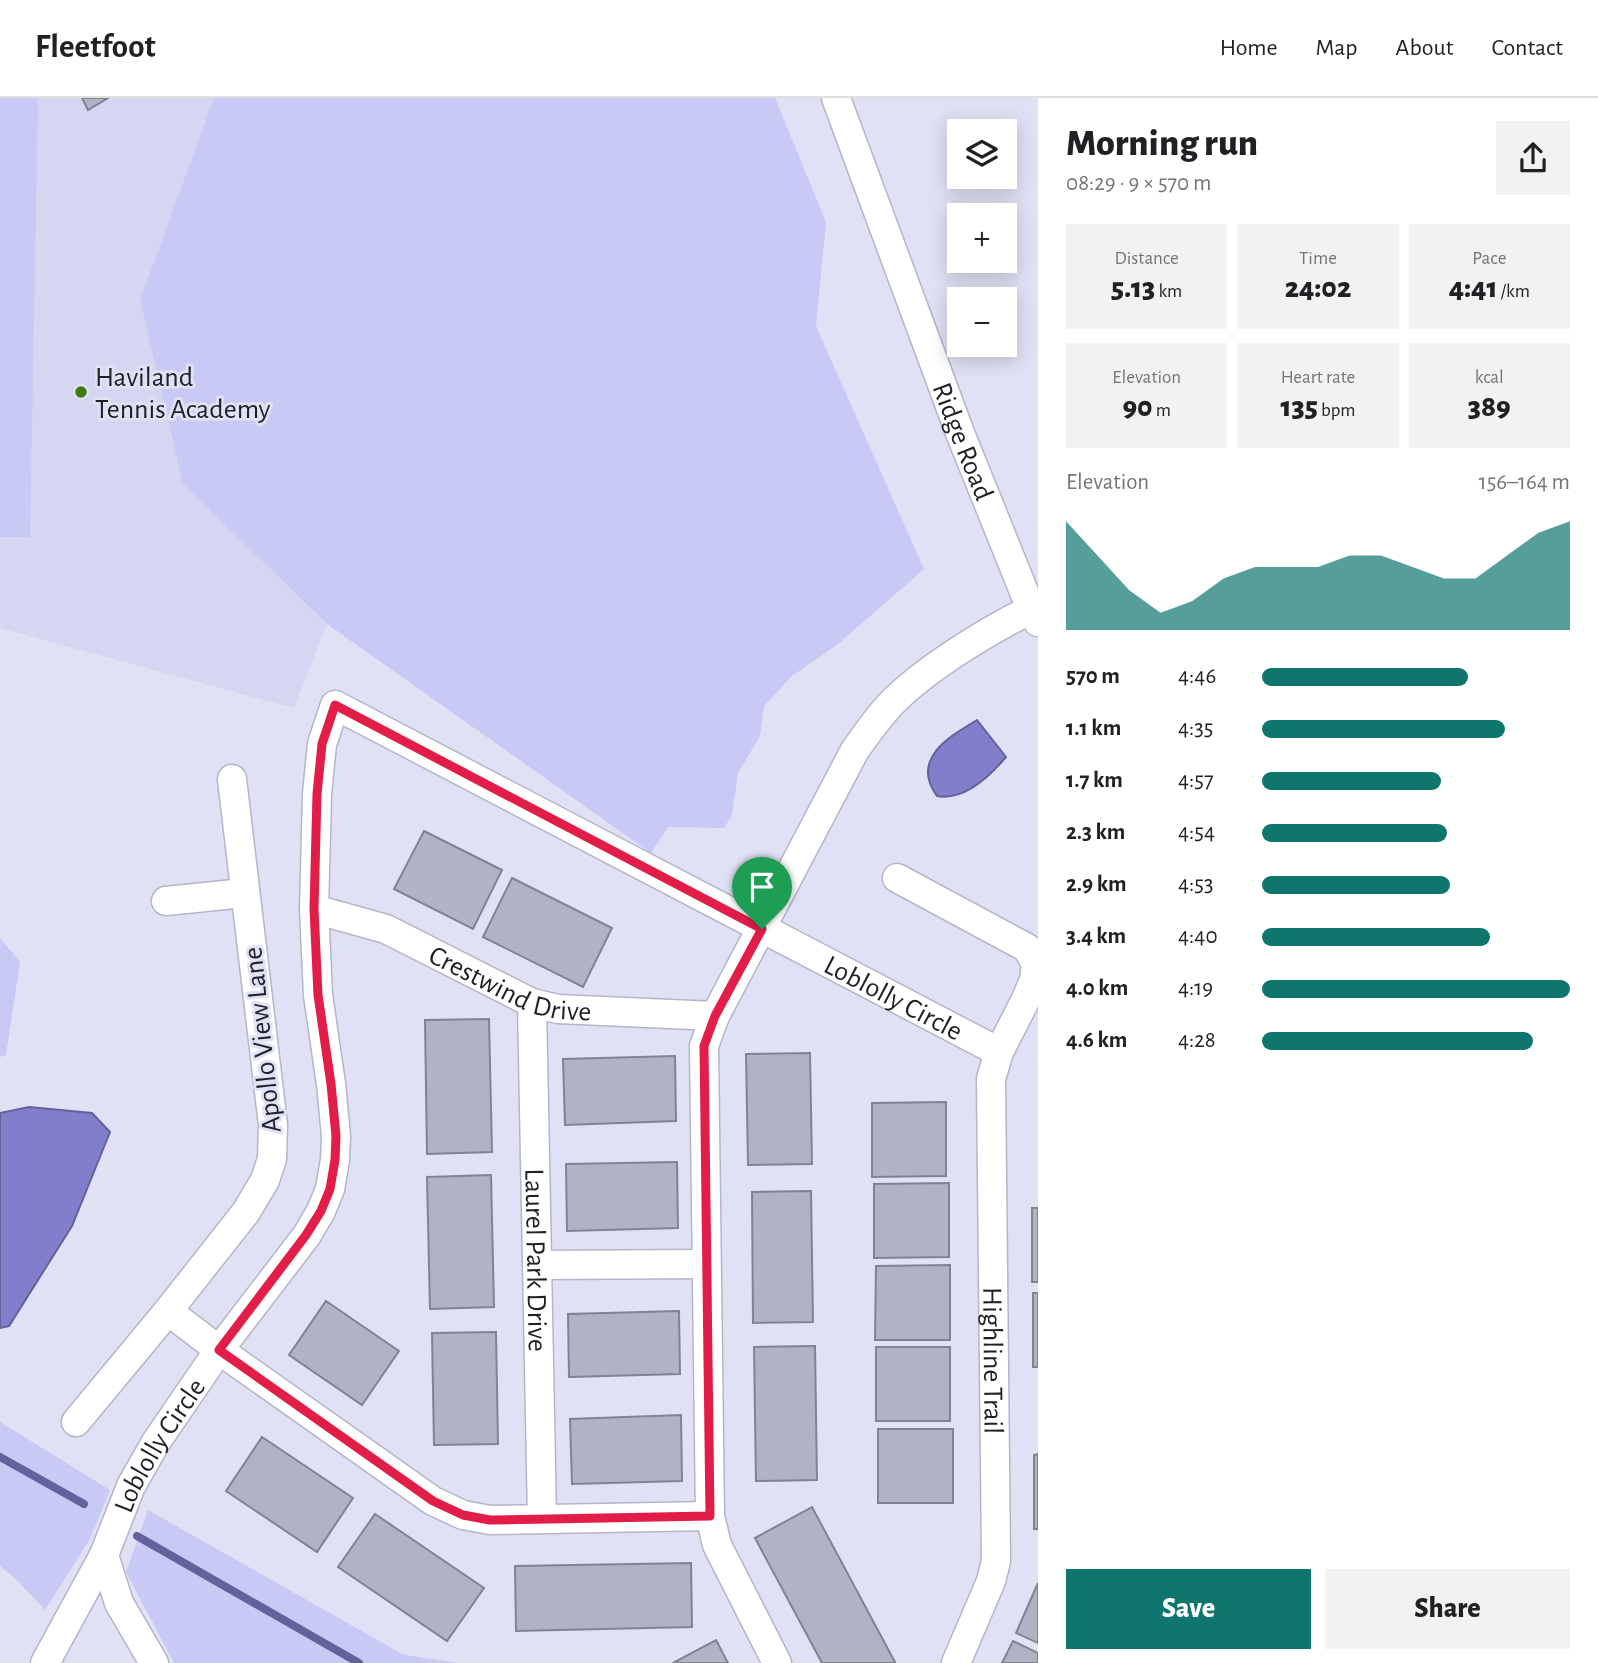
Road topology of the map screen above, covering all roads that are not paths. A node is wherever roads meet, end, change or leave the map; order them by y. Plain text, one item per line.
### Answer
1 (836, 98) edge
2 (1036, 612) edge
3 (232, 779) dead end
4 (897, 878) dead end
5 (244, 892) junction
6 (166, 901) dead end
7 (314, 909) junction
8 (762, 929) junction
9 (532, 1003) junction
10 (715, 1016) junction
11 (999, 1052) junction
12 (705, 1264) junction
13 (537, 1265) junction
14 (168, 1311) junction
15 (219, 1350) junction
16 (76, 1422) dead end
17 (710, 1516) junction
18 (542, 1519) junction
19 (104, 1555) junction
20 (45, 1663) edge
21 (154, 1663) edge
22 (777, 1663) edge
23 (956, 1663) edge

1 - 2 street, Ridge Road
2 - 8 street
3 - 5 street, Apollo View Lane
4 - 11 street, Highline Trail
5 - 6 street
5 - 14 street, Apollo View Lane
7 - 8 street, Loblolly Circle
7 - 9 street, Crestwind Drive
7 - 15 street, Loblolly Circle
8 - 10 street
8 - 11 street, Loblolly Circle
9 - 10 street, Crestwind Drive
9 - 13 street, Laurel Park Drive
10 - 12 street
11 - 23 street, Highline Trail
12 - 13 street
12 - 17 street
13 - 18 street, Laurel Park Drive
14 - 15 street
14 - 16 street, Apollo View Lane
15 - 18 street
15 - 19 street, Loblolly Circle
17 - 18 street
17 - 22 street
19 - 20 street, Loblolly Circle
19 - 21 street

